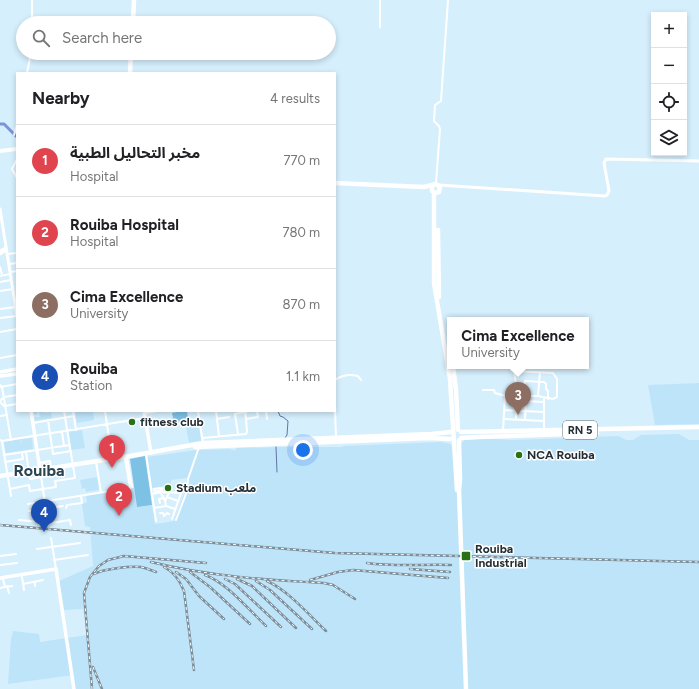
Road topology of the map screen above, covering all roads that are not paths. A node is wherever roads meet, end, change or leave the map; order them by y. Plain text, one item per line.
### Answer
1 (32, 0) edge
2 (135, 0) edge
3 (380, 0) edge
4 (448, 0) edge
5 (32, 16) edge
6 (134, 16) edge
7 (135, 16) edge
8 (380, 27) dead end
9 (30, 60) edge
10 (132, 60) edge
11 (27, 72) edge
12 (131, 72) edge
13 (16, 128) edge
14 (14, 135) dead end
15 (16, 149) edge
16 (1, 151) edge
17 (16, 161) edge
18 (699, 161) edge
19 (16, 176) edge
20 (336, 185) edge
21 (436, 189) junction
22 (0, 208) edge
23 (0, 251) edge
24 (6, 251) junction
25 (16, 253) edge
26 (0, 254) edge
27 (16, 263) edge
28 (9, 264) junction
29 (0, 267) edge
30 (16, 271) edge
31 (10, 273) junction
32 (1, 276) edge
33 (11, 280) junction
34 (0, 282) edge
35 (13, 289) junction
36 (0, 291) edge
37 (16, 305) edge
38 (0, 309) edge
39 (16, 316) edge
40 (0, 318) edge
41 (16, 329) edge
42 (0, 332) edge
43 (447, 350) edge
44 (16, 355) edge
45 (0, 358) edge
46 (16, 369) edge
47 (450, 369) edge
48 (450, 369) edge
49 (451, 369) edge
50 (0, 372) edge
51 (540, 372) junction
52 (16, 374) edge
53 (0, 376) edge
54 (336, 379) edge
55 (361, 380) dead end
56 (539, 381) junction
57 (16, 384) edge
58 (1, 386) edge
59 (520, 386) junction
60 (483, 390) dead end
61 (16, 395) edge
62 (505, 395) junction
63 (516, 395) junction
64 (521, 395) junction
65 (526, 395) junction
66 (538, 396) junction
67 (4, 397) junction
68 (544, 398) junction
69 (505, 399) junction
70 (548, 399) junction
71 (516, 400) junction
72 (526, 401) junction
73 (544, 402) junction
74 (16, 404) edge
75 (5, 406) junction
76 (505, 410) junction
77 (516, 410) junction
78 (526, 411) junction
79 (31, 412) edge
80 (64, 412) edge
81 (73, 412) edge
82 (105, 412) edge
83 (144, 412) edge
84 (198, 412) edge
85 (216, 412) edge
86 (245, 412) edge
87 (257, 412) edge
88 (266, 412) edge
89 (335, 412) edge
90 (544, 412) junction
91 (7, 415) junction
92 (0, 416) edge
93 (74, 416) junction
94 (65, 417) junction
95 (229, 417) dead end
96 (146, 418) junction
97 (217, 419) junction
98 (246, 419) junction
99 (267, 419) dead end
100 (505, 419) junction
101 (48, 420) junction
102 (516, 420) junction
103 (525, 420) junction
104 (544, 421) junction
105 (33, 423) junction
106 (107, 425) junction
107 (699, 428) edge
108 (76, 430) junction
109 (68, 431) junction
110 (451, 431) junction
111 (460, 431) junction
112 (544, 431) junction
113 (62, 432) junction
114 (503, 432) junction
115 (50, 434) junction
116 (238, 434) junction
117 (35, 436) junction
118 (336, 438) junction
119 (460, 439) junction
120 (11, 440) junction
121 (451, 440) junction
122 (1, 441) edge
123 (219, 441) junction
124 (201, 443) junction
125 (70, 445) junction
126 (64, 446) junction
127 (52, 448) junction
128 (37, 450) junction
129 (71, 451) junction
130 (22, 452) junction
131 (26, 452) junction
132 (148, 453) junction
133 (4, 455) junction
134 (126, 457) junction
135 (112, 459) junction
136 (5, 462) junction
137 (96, 462) junction
138 (39, 463) junction
139 (73, 465) junction
140 (51, 468) junction
141 (40, 470) junction
142 (29, 472) junction
143 (8, 475) junction
144 (0, 476) edge
145 (41, 477) junction
146 (10, 489) junction
147 (43, 489) junction
148 (458, 490) junction
149 (159, 491) junction
150 (101, 492) junction
151 (169, 493) junction
152 (152, 494) junction
153 (11, 496) dead end
154 (81, 496) junction
155 (167, 497) junction
156 (62, 498) junction
157 (164, 498) junction
158 (173, 499) junction
159 (45, 501) junction
160 (165, 501) junction
161 (178, 501) junction
162 (160, 503) dead end
163 (172, 503) dead end
164 (28, 504) dead end
165 (63, 506) junction
166 (166, 506) junction
167 (163, 507) junction
168 (46, 508) junction
169 (154, 508) junction
170 (176, 510) junction
171 (29, 511) dead end
172 (169, 514) dead end
173 (172, 519) dead end
174 (20, 520) dead end
175 (176, 520) dead end
176 (156, 521) dead end
177 (48, 523) junction
178 (71, 524) dead end
179 (51, 538) dead end
180 (80, 543) dead end
181 (52, 547) junction
182 (38, 549) dead end
183 (16, 554) dead end
184 (88, 555) dead end
185 (0, 556) edge
186 (54, 560) junction
187 (18, 563) dead end
188 (0, 565) edge
189 (56, 570) junction
190 (22, 576) junction
191 (1, 579) edge
192 (43, 580) dead end
193 (35, 582) junction
194 (23, 584) junction
195 (12, 586) dead end
196 (35, 586) dead end
197 (6, 587) junction
198 (0, 588) edge
199 (24, 590) dead end
200 (9, 593) dead end
201 (74, 689) edge
202 (465, 689) edge

1 - 5 street
2 - 6 highway
2 - 7 highway
3 - 8 street
4 - 21 street
9 - 11 street
10 - 12 highway
13 - 14 street
15 - 16 main road
17 - 19 street
18 - 21 street
20 - 21 highway
21 - 43 highway
22 - 24 street
23 - 24 street
24 - 25 street
24 - 26 street
24 - 28 street
27 - 28 street
28 - 31 street
29 - 32 street
30 - 31 street
31 - 32 street
31 - 33 street
33 - 34 street
33 - 35 street
35 - 36 street
35 - 37 street
37 - 38 street
39 - 40 street
41 - 42 street
44 - 45 street
46 - 50 main road
47 - 148 highway
48 - 110 highway
49 - 111 highway
51 - 56 street
51 - 59 street
51 - 70 street
52 - 53 main road
54 - 55 street
56 - 59 street
56 - 66 street
56 - 70 street
57 - 58 street
58 - 67 street
59 - 64 street
60 - 62 street
61 - 67 street
62 - 63 street
62 - 69 street
63 - 64 street
63 - 71 street
64 - 65 street
65 - 66 street
65 - 72 street
66 - 68 street
67 - 75 street
68 - 70 street
68 - 73 street
69 - 71 street
69 - 76 street
71 - 77 street
72 - 73 street
72 - 78 street
73 - 90 street
74 - 75 street
75 - 91 street
76 - 77 street
76 - 100 street
77 - 78 street
77 - 102 street
78 - 90 street
78 - 103 street
79 - 105 main road
80 - 94 street
81 - 93 street
82 - 106 street
83 - 96 main road
84 - 124 street
85 - 97 street
86 - 98 street
86 - 116 street
87 - 98 street
88 - 99 street
89 - 118 street
90 - 104 street
91 - 92 street
91 - 120 street
93 - 94 street
93 - 108 street
94 - 101 street
94 - 109 street
95 - 97 street
96 - 106 street
96 - 132 main road
97 - 123 street
98 - 116 street
100 - 102 street
100 - 114 street
101 - 105 street
101 - 115 street
102 - 103 street
103 - 104 street
104 - 112 street
105 - 117 main road
106 - 108 street
106 - 135 street
107 - 112 highway, RN 5
107 - 119 highway, RN 5
108 - 109 street
109 - 113 street
109 - 125 street
110 - 111 highway
110 - 118 highway
110 - 121 highway
111 - 114 highway, RN 5
111 - 119 highway
112 - 114 highway, RN 5
113 - 115 street
113 - 126 street
115 - 117 street
115 - 127 street
116 - 123 street
117 - 120 street
117 - 128 main road
118 - 123 highway
119 - 121 highway
119 - 148 highway
120 - 122 street
121 - 123 highway
121 - 148 highway
122 - 133 street
123 - 124 highway
124 - 132 highway
124 - 175 street
125 - 126 street
125 - 129 street
126 - 127 street
127 - 128 street
127 - 129 street
128 - 131 street
128 - 138 main road
129 - 139 street
130 - 131 street
130 - 133 street
130 - 136 street
131 - 142 street
132 - 134 highway
132 - 152 street
133 - 136 street
134 - 135 highway
134 - 150 street
135 - 137 highway
136 - 143 street
137 - 139 highway
137 - 150 street
138 - 140 street
138 - 141 main road
139 - 140 highway
139 - 147 street
140 - 141 highway
140 - 145 street
141 - 142 highway
141 - 145 street
142 - 143 highway
142 - 145 street
143 - 144 highway
143 - 146 street
145 - 147 street
146 - 147 street
146 - 153 street
147 - 159 street
148 - 202 highway
149 - 151 street
149 - 152 street
149 - 157 street
150 - 154 street
151 - 155 street
151 - 161 street
152 - 169 street
154 - 156 street
154 - 165 street
155 - 158 street
155 - 160 street
156 - 159 street
156 - 165 street
157 - 160 street
157 - 162 street
158 - 161 street
158 - 163 street
159 - 164 street
159 - 168 street
160 - 166 street
161 - 170 street
165 - 168 street
166 - 167 street
166 - 170 street
167 - 169 street
167 - 172 street
168 - 171 street
168 - 177 street
169 - 176 street
170 - 173 street
174 - 177 street
177 - 178 street
179 - 181 street
180 - 181 street
181 - 182 street
181 - 186 street
183 - 185 street
184 - 186 street
186 - 189 street
187 - 188 street
189 - 190 main road
189 - 191 main road
189 - 201 main road
190 - 191 main road
190 - 194 street
191 - 197 street
192 - 193 street
193 - 194 street
193 - 196 street
194 - 199 street
195 - 197 street
197 - 198 street
197 - 200 street

